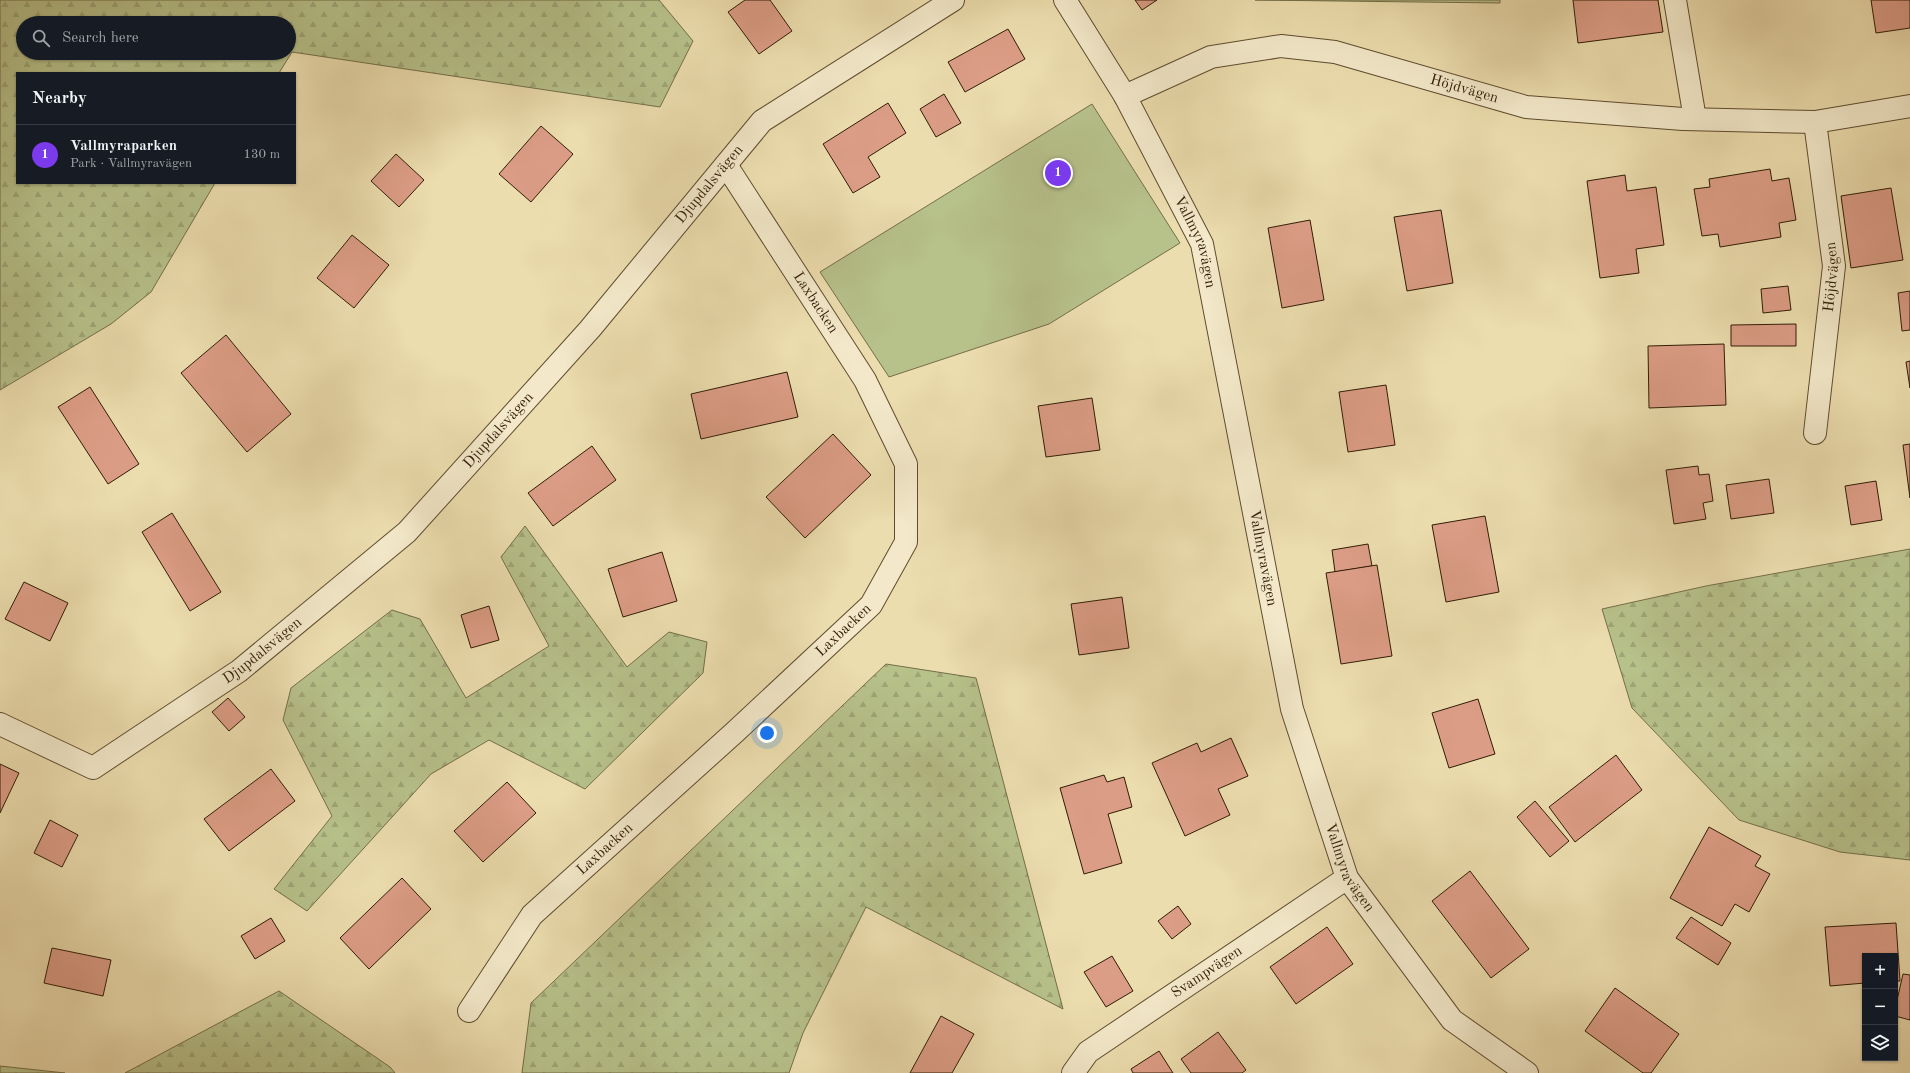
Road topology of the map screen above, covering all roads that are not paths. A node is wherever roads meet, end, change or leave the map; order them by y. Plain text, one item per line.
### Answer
1 (953, 0) edge
2 (1065, 0) edge
3 (1675, 0) edge
4 (1125, 96) junction
5 (1910, 106) edge
6 (1695, 119) junction
7 (1815, 122) junction
8 (726, 165) junction
9 (1815, 433) dead end
10 (0, 724) edge
11 (1347, 878) junction
12 (469, 1011) dead end
13 (1074, 1073) edge
14 (1526, 1073) edge

1 - 8 street, Djupdalsvägen
2 - 4 street, Vallmyravägen
3 - 6 street
4 - 6 street, Höjdvägen
4 - 11 street, Vallmyravägen
5 - 7 street, Höjdvägen
6 - 7 street, Höjdvägen
7 - 9 street, Höjdvägen
8 - 10 street, Djupdalsvägen
8 - 12 street, Laxbacken
11 - 13 street, Svampvägen
11 - 14 street, Vallmyravägen

